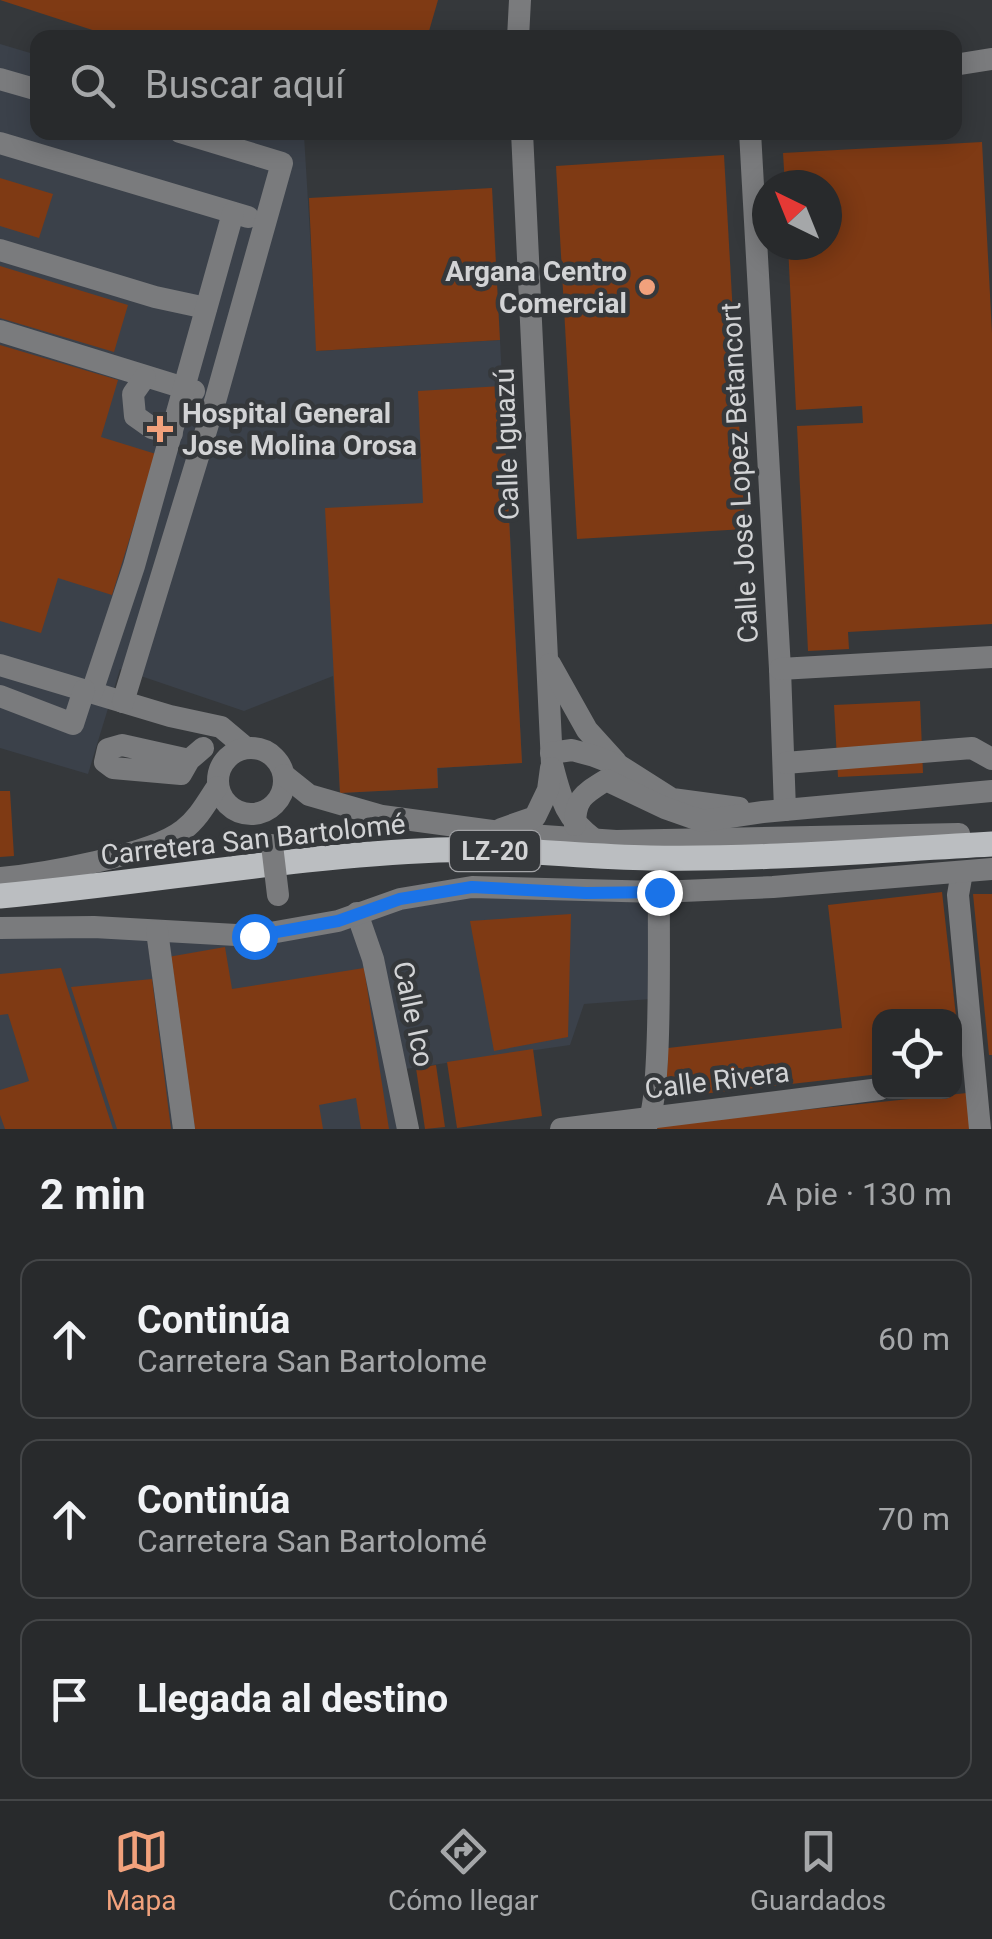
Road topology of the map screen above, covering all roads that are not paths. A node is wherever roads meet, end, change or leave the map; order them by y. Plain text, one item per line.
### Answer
1 (520, 0) edge
2 (518, 30) edge
3 (992, 49) edge
4 (991, 61) edge
5 (962, 64) edge
6 (0, 78) edge
7 (30, 87) edge
8 (206, 140) edge
9 (522, 140) edge
10 (750, 140) edge
11 (0, 144) edge
12 (233, 213) junction
13 (265, 222) junction
14 (0, 250) edge
15 (206, 308) junction
16 (0, 331) edge
17 (144, 377) junction
18 (183, 388) junction
19 (216, 398) junction
20 (172, 432) junction
21 (546, 657) junction
22 (992, 658) edge
23 (0, 665) edge
24 (780, 669) junction
25 (88, 691) junction
26 (0, 696) edge
27 (123, 702) junction
28 (170, 716) junction
29 (246, 748) junction
30 (551, 759) junction
31 (992, 759) edge
32 (785, 763) junction
33 (613, 773) junction
34 (284, 775) junction
35 (217, 782) junction
36 (992, 791) edge
37 (774, 811) junction
38 (264, 812) junction
39 (576, 825) junction
40 (494, 831) junction
41 (992, 833) edge
42 (595, 840) junction
43 (992, 844) edge
44 (992, 856) edge
45 (992, 869) edge
46 (962, 872) junction
47 (0, 878) edge
48 (659, 892) junction
49 (0, 896) edge
50 (0, 907) edge
51 (357, 913) junction
52 (0, 928) edge
53 (287, 930) junction
54 (157, 931) junction
55 (974, 1078) edge
56 (872, 1091) edge
57 (648, 1124) edge
58 (184, 1129) edge
59 (408, 1129) edge
60 (562, 1129) edge
61 (980, 1129) edge

1 - 2 street
3 - 4 street
4 - 5 street
6 - 7 street
8 - 13 street
9 - 21 street, Calle Iguazú
10 - 24 street, Calle Jose Lopez Betancort
11 - 12 street
12 - 13 street
12 - 15 street
13 - 19 street
14 - 15 street
15 - 18 street
16 - 17 street
17 - 18 street
17 - 20 street
18 - 19 street
18 - 20 street
19 - 27 street
20 - 25 street
21 - 30 street, Calle Iguazú
21 - 33 street
22 - 24 street
23 - 25 street
24 - 32 street, Calle Jose Lopez Betancort
25 - 26 street
25 - 27 street
27 - 28 street
28 - 29 street
28 - 35 street
29 - 34 street
29 - 35 street
30 - 33 street
30 - 39 street
30 - 40 street
31 - 32 street
32 - 37 street, Calle Jose Lopez Betancort
33 - 37 street
33 - 39 street
34 - 38 street
34 - 40 street, Carretera San Bartolomé
35 - 38 street
35 - 47 street, Carretera San Bartolomé
36 - 37 street
38 - 53 street, bridge
39 - 42 street
40 - 42 street, Carretera San Bartolomé
41 - 42 street, Carretera San Bartolomé
43 - 49 main road, Carretera San Bartolomé / LZ-20
44 - 50 main road, Carretera San Bartolomé / LZ-20
45 - 46 street
46 - 48 street
46 - 55 street
48 - 51 street
48 - 57 street
51 - 53 street
51 - 59 street, Calle Ico
52 - 54 street
53 - 54 street
54 - 58 street
55 - 61 street
56 - 57 street, Calle Rivera
57 - 60 street, Calle Rivera

